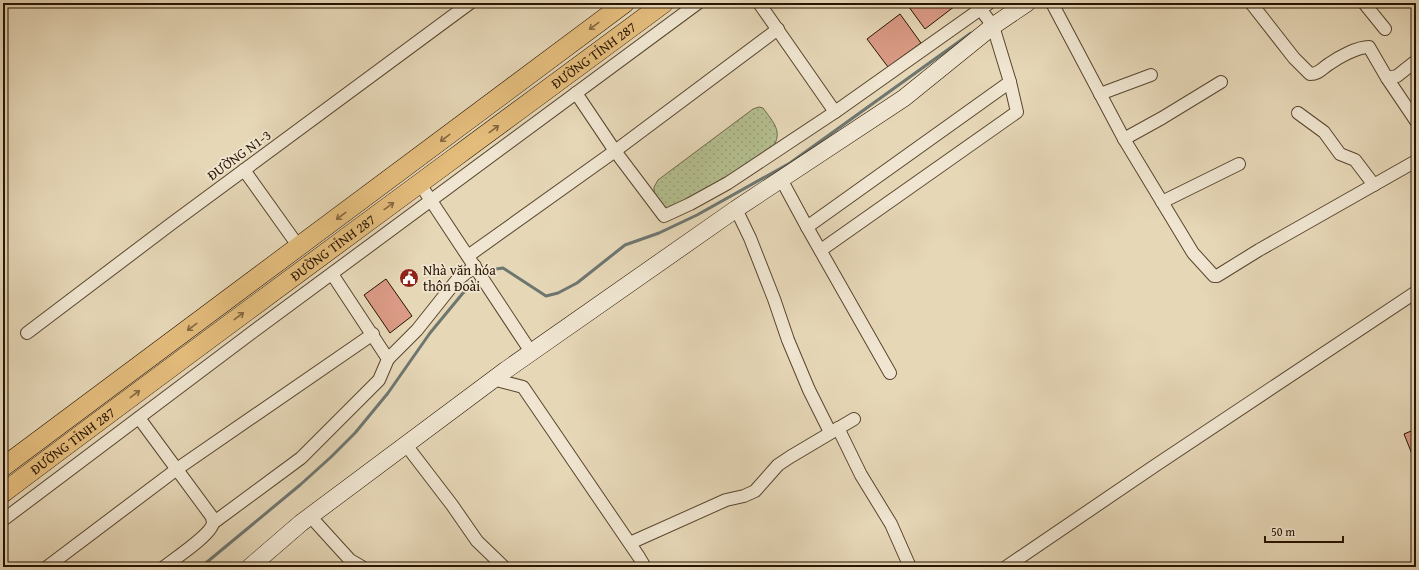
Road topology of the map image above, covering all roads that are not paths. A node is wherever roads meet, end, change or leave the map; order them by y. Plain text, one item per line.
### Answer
1 (470, 3) edge
2 (625, 3) edge
3 (664, 3) edge
4 (698, 3) edge
5 (1027, 3) edge
6 (1052, 3) edge
7 (1251, 3) edge
8 (1364, 3) edge
9 (763, 4) edge
10 (982, 5) edge
11 (994, 26) junction
12 (778, 29) junction
13 (1385, 29) dead end
14 (1416, 61) edge
15 (1151, 75) dead end
16 (1387, 78) junction
17 (1010, 82) junction
18 (1221, 82) dead end
19 (576, 93) junction
20 (1100, 94) junction
21 (835, 112) junction
22 (1298, 113) dead end
23 (1416, 121) edge
24 (1124, 139) junction
25 (615, 151) junction
26 (1416, 161) edge
27 (1239, 164) dead end
28 (244, 170) junction
29 (781, 179) junction
30 (420, 184) junction
31 (1374, 185) junction
32 (431, 200) junction
33 (1162, 202) junction
34 (736, 209) junction
35 (807, 227) junction
36 (299, 247) junction
37 (821, 250) junction
38 (472, 261) junction
39 (332, 274) junction
40 (1416, 292) edge
41 (27, 333) dead end
42 (373, 334) junction
43 (532, 352) junction
44 (388, 359) junction
45 (890, 373) dead end
46 (496, 378) junction
47 (139, 418) junction
48 (854, 419) dead end
49 (834, 430) junction
50 (406, 445) junction
51 (3, 467) edge
52 (177, 469) junction
53 (3, 493) edge
54 (310, 516) junction
55 (3, 520) edge
56 (213, 523) junction
57 (630, 543) junction
58 (47, 567) edge
59 (164, 567) edge
60 (250, 567) edge
61 (362, 567) edge
62 (504, 567) edge
63 (644, 567) edge
64 (910, 567) edge
65 (1006, 567) edge

1 - 28 street, ĐƯỜNG N1-3
2 -> 36 main road, ĐƯỜNG TỈNH 287
30 -> 3 main road, ĐƯỜNG TỈNH 287
4 - 19 street
5 - 11 street
6 - 20 street
7 - 16 street
8 - 13 street
9 - 12 street
10 - 11 street
10 - 21 street
11 - 17 street
11 - 29 street
12 - 21 street
12 - 25 street
14 - 16 street
15 - 20 street
16 - 23 street
17 - 35 street
17 - 37 street
18 - 24 street
19 - 25 street
19 - 32 street
20 - 24 street
21 - 25 street
22 - 31 street
24 - 33 street
25 - 38 street
26 - 31 street
27 - 33 street
28 - 36 street
28 - 41 street, ĐƯỜNG N1-3
29 - 34 street
29 - 35 street
30 - 32 street
53 -> 30 main road, ĐƯỜNG TỈNH 287
31 - 33 street
32 - 38 street
32 - 39 street
34 - 43 street
34 - 49 street
35 - 37 street
36 -> 51 main road, ĐƯỜNG TỈNH 287
37 - 45 street
38 - 43 street
38 - 44 street
39 - 42 street
39 - 47 street
40 - 65 street
42 - 44 street
42 - 52 street
43 - 46 street
44 - 56 street
46 - 50 street
46 - 57 street
47 - 52 street
47 - 55 street
48 - 49 street
49 - 57 street
49 - 64 street
50 - 54 street
50 - 62 street
52 - 56 street
52 - 58 street
54 - 60 street
54 - 61 street
56 - 59 street
57 - 63 street

